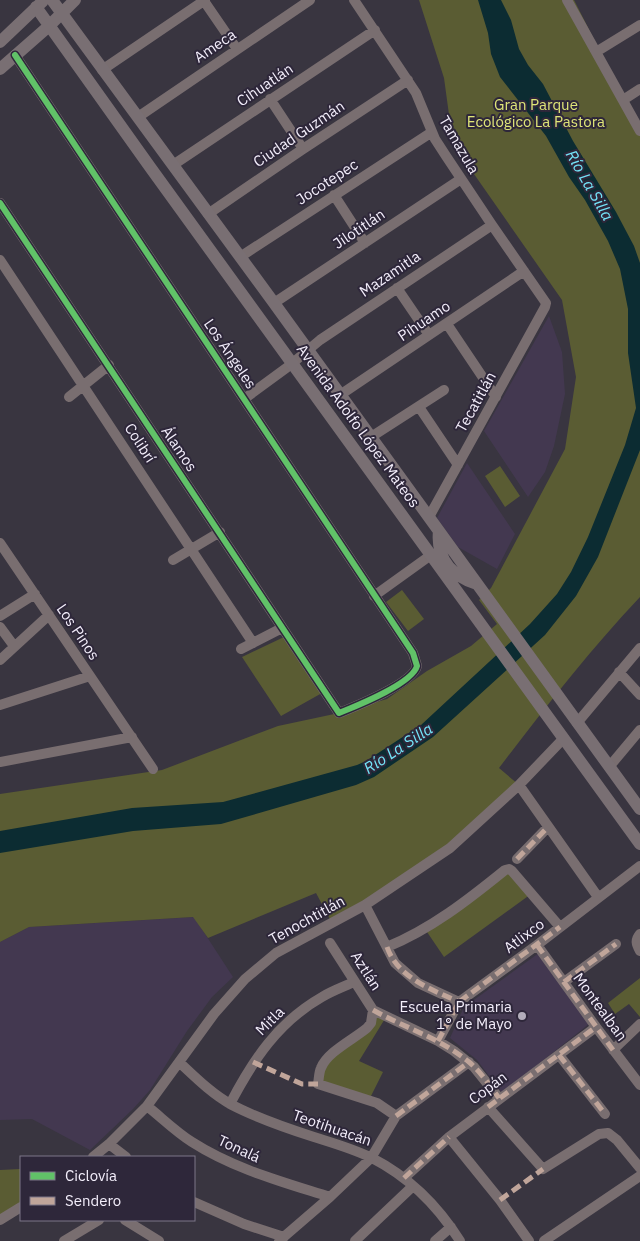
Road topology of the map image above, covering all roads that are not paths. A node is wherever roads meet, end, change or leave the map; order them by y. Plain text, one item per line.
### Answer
1 (52, 0) edge
2 (75, 0) edge
3 (205, 0) edge
4 (310, 0) edge
5 (354, 0) edge
6 (37, 2) edge
7 (572, 2) edge
8 (62, 14) junction
9 (640, 25) edge
10 (49, 26) junction
11 (375, 30) junction
12 (0, 42) edge
13 (236, 50) junction
14 (596, 52) junction
15 (15, 55) junction
16 (0, 69) edge
17 (102, 70) junction
18 (408, 80) junction
19 (640, 89) edge
20 (270, 99) junction
21 (623, 100) junction
22 (138, 118) junction
23 (640, 131) edge
24 (432, 132) junction
25 (303, 149) junction
26 (169, 160) junction
27 (150, 167) junction
28 (460, 179) junction
29 (334, 195) junction
30 (0, 202) edge
31 (208, 214) junction
32 (492, 226) junction
33 (365, 243) junction
34 (240, 257) junction
35 (0, 260) edge
36 (524, 271) junction
37 (396, 288) junction
38 (545, 300) joint
39 (274, 303) junction
40 (447, 324) junction
41 (429, 335) junction
42 (307, 350) junction
43 (292, 363) junction
44 (109, 365) junction
45 (84, 385) junction
46 (444, 390) dead end
47 (340, 395) junction
48 (496, 396) junction
49 (69, 397) dead end
50 (244, 399) junction
51 (419, 406) junction
52 (370, 437) junction
53 (458, 465) junction
54 (428, 517) junction
55 (220, 532) junction
56 (0, 543) edge
57 (192, 549) junction
58 (431, 554) junction
59 (173, 560) dead end
60 (35, 594) junction
61 (374, 596) junction
62 (48, 614) junction
63 (0, 616) edge
64 (0, 626) edge
65 (282, 628) junction
66 (253, 643) junction
67 (14, 646) junction
68 (241, 648) dead end
69 (640, 648) edge
70 (0, 660) edge
71 (619, 672) junction
72 (90, 676) junction
73 (640, 695) edge
74 (0, 705) edge
75 (337, 711) joint
76 (573, 718) junction
77 (640, 730) edge
78 (132, 737) junction
79 (564, 738) junction
80 (0, 762) edge
81 (609, 767) junction
82 (153, 769) dead end
83 (519, 785) junction
84 (640, 809) edge
85 (548, 827) junction
86 (640, 844) edge
87 (517, 859) dead end
88 (640, 866) edge
89 (598, 897) junction
90 (365, 904) junction
91 (560, 928) junction
92 (638, 936) edge
93 (330, 943) dead end
94 (616, 944) dead end
95 (537, 945) junction
96 (387, 947) junction
97 (640, 951) edge
98 (354, 982) junction
99 (564, 982) junction
100 (459, 1002) junction
101 (373, 1010) junction
102 (640, 1024) edge
103 (596, 1027) junction
104 (438, 1041) junction
105 (613, 1050) junction
106 (559, 1055) junction
107 (178, 1062) junction
108 (469, 1062) junction
109 (640, 1086) edge
110 (499, 1098) junction
111 (230, 1104) junction
112 (147, 1106) junction
113 (488, 1107) junction
114 (605, 1114) dead end
115 (396, 1116) junction
116 (449, 1137) junction
117 (110, 1144) junction
118 (94, 1156) edge
119 (125, 1156) edge
120 (371, 1158) junction
121 (640, 1168) edge
122 (640, 1176) edge
123 (404, 1178) junction
124 (414, 1186) junction
125 (330, 1197) junction
126 (195, 1202) edge
127 (20, 1208) edge
128 (0, 1220) edge
129 (97, 1221) edge
130 (127, 1221) edge
131 (451, 1227) junction
132 (282, 1239) edge
133 (64, 1241) edge
134 (159, 1241) edge
135 (355, 1241) edge
136 (435, 1241) edge
137 (460, 1241) edge
138 (529, 1241) edge
139 (544, 1241) edge

1 - 8 main road, Avenida Adolfo López Mateos
2 - 8 main road
3 - 13 street
3 - 17 street
4 - 13 street, Ameca
5 - 11 street, Tamazula
6 - 10 main road, Avenida Adolfo López Mateos
6 - 12 main road
7 - 14 street
8 - 10 main road
8 - 17 main road, Avenida Adolfo López Mateos
9 - 14 street
10 - 15 main road
10 - 27 main road, Avenida Adolfo López Mateos
11 - 18 street, Tamazula
11 - 20 street, Cihuatlán
13 - 22 street, Ameca
14 - 21 street
15 - 16 main road
15 - 50 street, Los Ángeles
17 - 22 main road, Avenida Adolfo López Mateos
18 - 24 street, Tamazula
18 - 25 street, Ciudad Guzmán
19 - 21 street
20 - 25 street
20 - 26 street, Cihuatlán
21 - 23 street
22 - 26 main road, Avenida Adolfo López Mateos
24 - 28 street, Tamazula
24 - 29 street, Jocotepec
25 - 31 street, Ciudad Guzmán
26 - 27 main road
26 - 31 main road, Avenida Adolfo López Mateos
27 - 43 main road, Avenida Adolfo López Mateos
28 - 32 street, Tamazula
28 - 33 street, Jilotitlán
29 - 33 street
29 - 34 street, Jocotepec
30 - 44 street, Álamos
31 - 34 main road, Avenida Adolfo López Mateos
32 - 36 street, Tamazula
32 - 37 street, Mazamitla
33 - 39 street, Jilotitlán
34 - 39 main road, Avenida Adolfo López Mateos
35 - 45 street, Colibrí
36 - 38 street, Tamazula
36 - 40 street, Pihuamo
37 - 41 street
37 - 42 street, Mazamitla
38 - 48 street, Tecatitlán
39 - 42 main road, Avenida Adolfo López Mateos
40 - 41 street, Pihuamo
40 - 48 street
41 - 47 street, Pihuamo
42 - 43 street, Mazamitla
42 - 47 main road, Avenida Adolfo López Mateos
43 - 50 street, Mazamitla
43 - 58 main road, Avenida Adolfo López Mateos
44 - 45 street
44 - 55 street, Álamos
45 - 49 street
45 - 57 street, Colibrí
46 - 51 street
47 - 52 main road, Avenida Adolfo López Mateos
48 - 53 street, Tecatitlán
50 - 61 street, Los Ángeles
51 - 52 street
51 - 53 street
52 - 54 main road, Avenida Adolfo López Mateos
53 - 54 street, Tecatitlán
54 - 76 main road, Avenida Adolfo López Mateos
55 - 57 street
55 - 65 street, Álamos
56 - 60 street, Los Pinos
57 - 59 street
57 - 66 street, Colibrí
58 - 61 street
58 - 79 main road, Avenida Adolfo López Mateos
60 - 62 street, Los Pinos
60 - 63 street
61 - 75 street, Los Ángeles
62 - 67 street
62 - 72 street, Los Pinos
64 - 67 street
65 - 66 street
65 - 75 street, Álamos
66 - 68 street
67 - 70 street
69 - 71 street
71 - 73 street
71 - 76 street
72 - 74 street
72 - 78 street, Los Pinos
76 - 81 main road, Avenida Adolfo López Mateos
77 - 81 street
78 - 80 street
78 - 82 street, Los Pinos
79 - 83 street, Tenochtitlán
79 - 86 main road, Avenida Adolfo López Mateos
81 - 84 main road, Avenida Adolfo López Mateos
83 - 85 street
83 - 90 street, Tenochtitlán
85 - 87 street
85 - 89 street
88 - 89 street, Atlixco
89 - 91 street, Atlixco
90 - 96 street
90 - 107 street, Tenochtitlán
91 - 95 street, Atlixco
91 - 96 street
92 - 97 street
93 - 98 street, Aztlán
94 - 99 street
95 - 99 street, Montealban
95 - 100 street, Atlixco
96 - 100 street
98 - 101 street, Aztlán
98 - 111 street, Mitla
99 - 103 street, Montealban
100 - 104 street, Atlixco
101 - 104 street, Aztlán
101 - 115 street
102 - 105 street
103 - 105 street, Montealban
103 - 106 street, Copán
104 - 108 street, Aztlán
105 - 109 street, Montealban
106 - 110 street, Copán
106 - 114 street
107 - 111 street, Teotihuacán
107 - 112 street, Tenochtitlán
108 - 110 street, Aztlán
108 - 115 street
110 - 113 street, Copán
111 - 120 street, Teotihuacán
112 - 117 street, Tenochtitlán
112 - 125 street, Tonalá
113 - 116 street, Copán
113 - 121 street
115 - 120 street
116 - 123 street, Copán
116 - 138 street
117 - 118 street, Tenochtitlán
117 - 119 street
120 - 123 street, Teotihuacán
120 - 125 street
122 - 139 street
123 - 124 street, Teotihuacán
124 - 131 street, Teotihuacán
124 - 135 street
125 - 132 street
126 - 132 street
127 - 128 street
129 - 133 street
130 - 134 street
131 - 136 street
131 - 137 street, Teotihuacán

